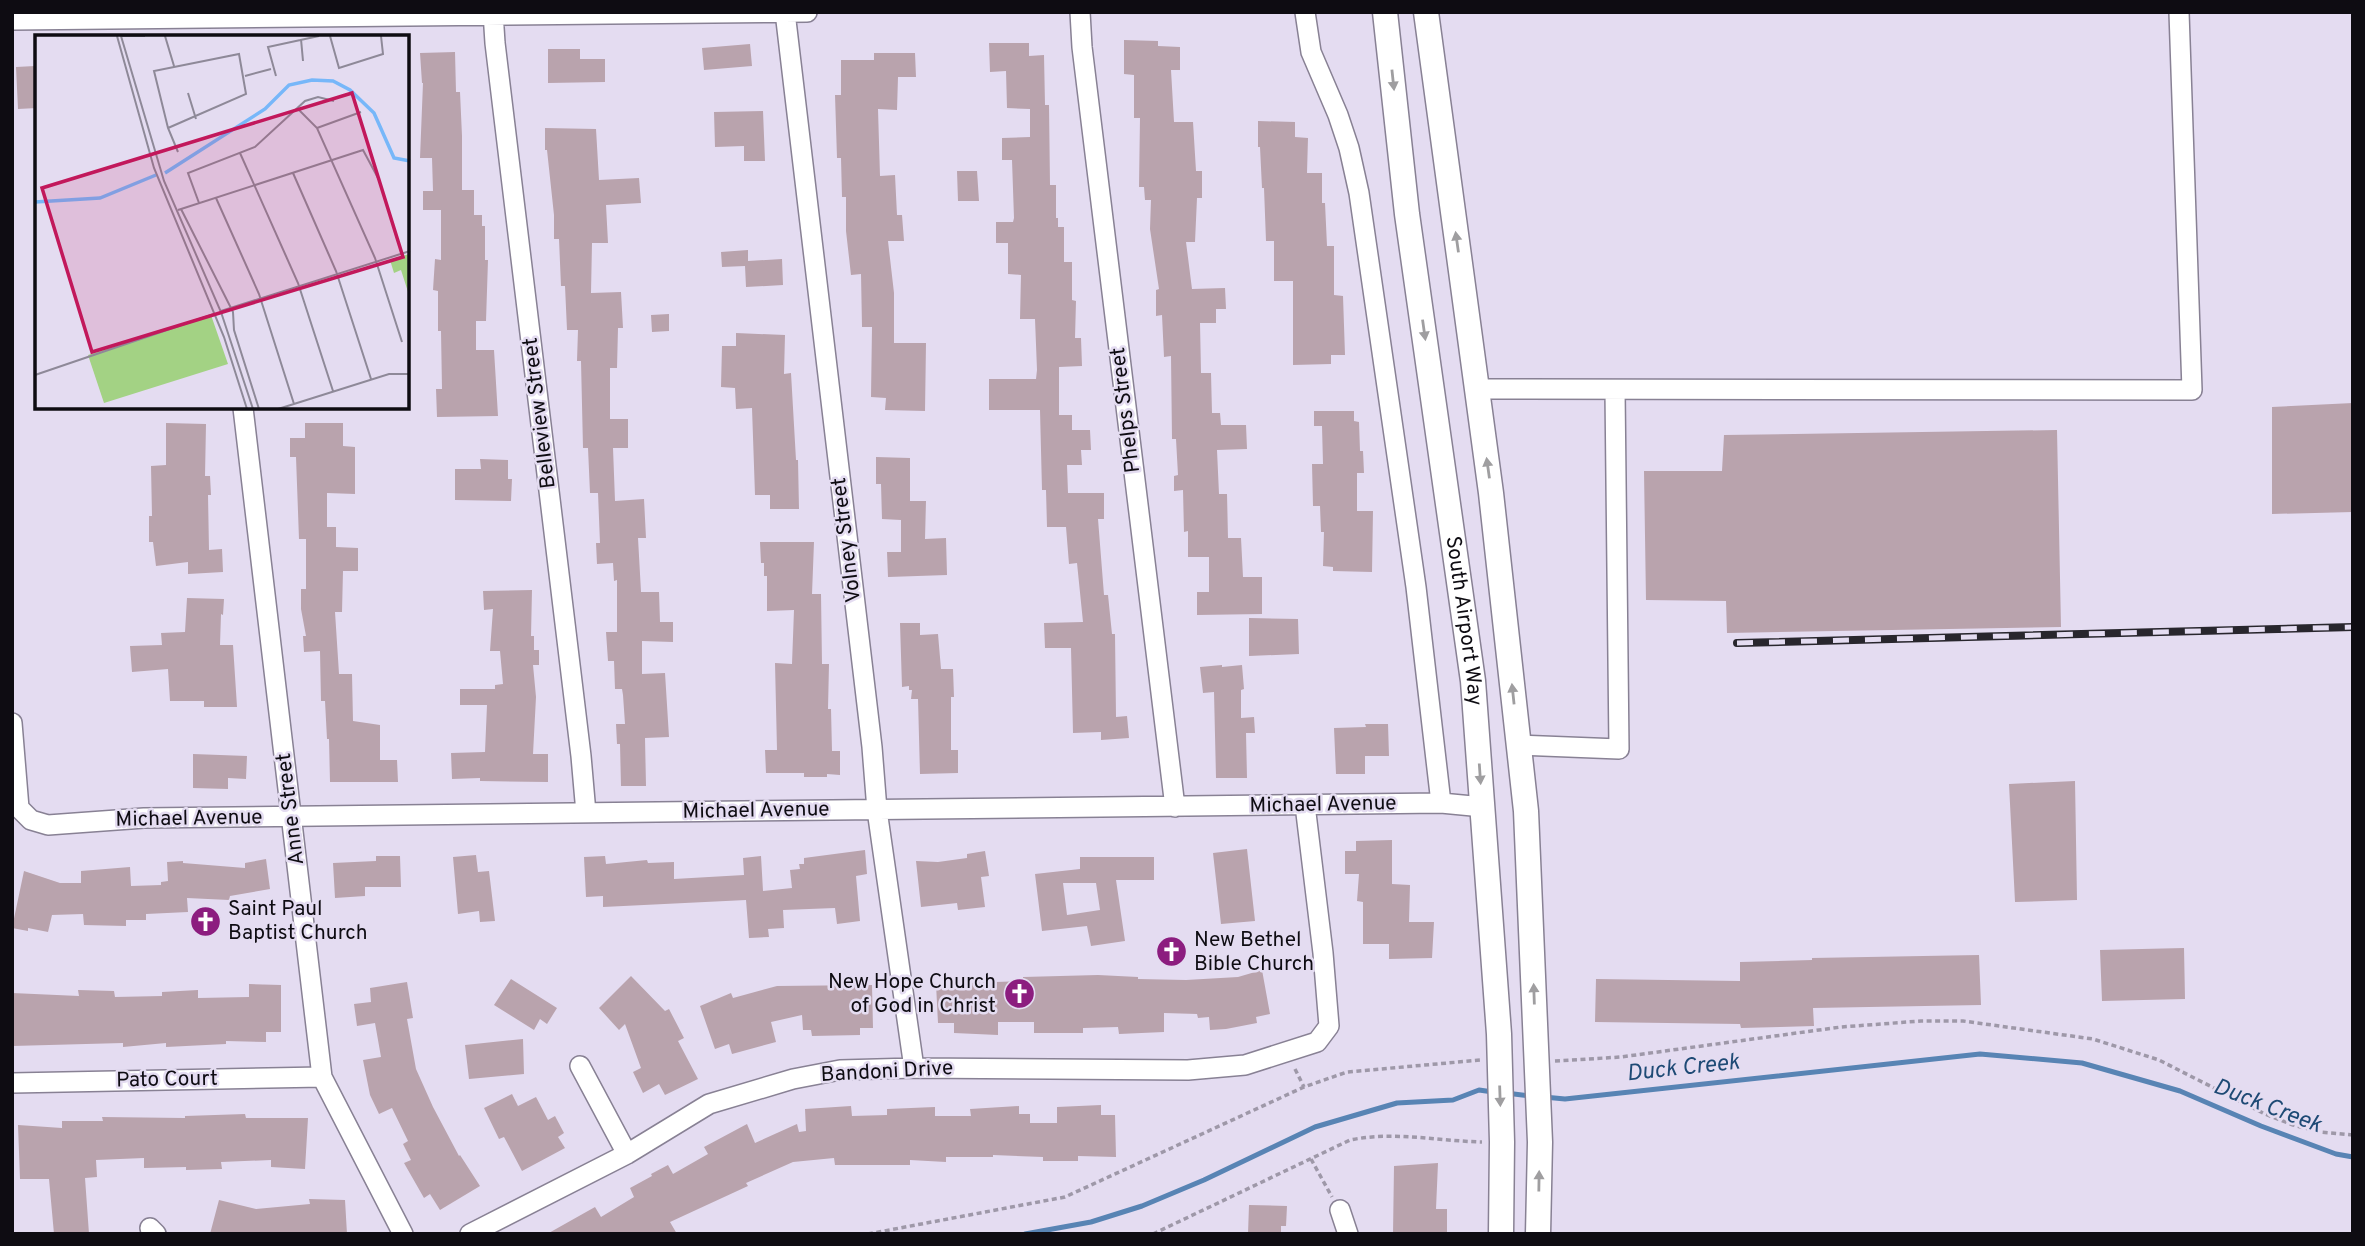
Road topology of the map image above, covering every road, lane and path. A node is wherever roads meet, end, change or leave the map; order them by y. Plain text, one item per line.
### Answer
1 (785, 12) edge
2 (807, 12) edge
3 (1080, 12) edge
4 (1306, 12) edge
5 (1385, 12) edge
6 (1426, 12) edge
7 (2179, 12) edge
8 (494, 14) edge
9 (12, 20) edge
10 (198, 22) edge
11 (1477, 389) junction
12 (1615, 390) junction
13 (243, 410) edge
14 (12, 723) edge
15 (1519, 745) junction
16 (1441, 803) junction
17 (1305, 806) junction
18 (1175, 807) junction
19 (1483, 807) junction
20 (877, 810) junction
21 (586, 813) junction
22 (292, 817) junction
23 (1499, 1060) junction
24 (1537, 1062) junction
25 (580, 1066) dead end
26 (914, 1068) junction
27 (322, 1077) junction
28 (12, 1083) edge
29 (2353, 1135) edge
30 (1502, 1136) junction
31 (627, 1154) junction
32 (1311, 1159) junction
33 (1340, 1210) joint
34 (403, 1234) edge
35 (470, 1234) edge
36 (868, 1234) edge
37 (1153, 1234) edge
38 (1348, 1234) edge
39 (1501, 1234) edge
40 (1538, 1234) edge

1 - 2 street
1 - 8 street
1 - 20 street, Volney Street
3 - 18 street, Phelps Street
4 - 16 street
5 -> 19 main road, South Airport Way
11 -> 6 main road, South Airport Way
7 - 12 street
8 - 10 street
8 - 21 street, Belleview Street
9 - 10 street
11 - 12 street
15 -> 11 main road, South Airport Way
12 - 15 street
13 - 22 street, Anne Street
14 - 22 street, Michael Avenue
24 -> 15 main road, South Airport Way
16 - 17 street, Michael Avenue
16 - 19 street, Michael Avenue
17 - 18 street, Michael Avenue
17 - 26 street, Bandoni Drive
18 - 20 street, Michael Avenue
19 - 23 main road, South Airport Way
20 - 21 street, Michael Avenue
20 - 26 street, Volney Street
21 - 22 street, Michael Avenue
22 - 27 street, Anne Street
23 -> 30 main road, South Airport Way
23 - 36 path
24 - 29 path
40 -> 24 main road, South Airport Way
25 - 31 street
26 - 31 street, Bandoni Drive
27 - 28 street, Pato Court
27 - 34 street, Anne Street
30 - 32 path
30 - 39 main road, South Airport Way
31 - 35 street, Bandoni Drive
32 - 33 path
32 - 37 path
33 - 38 street

